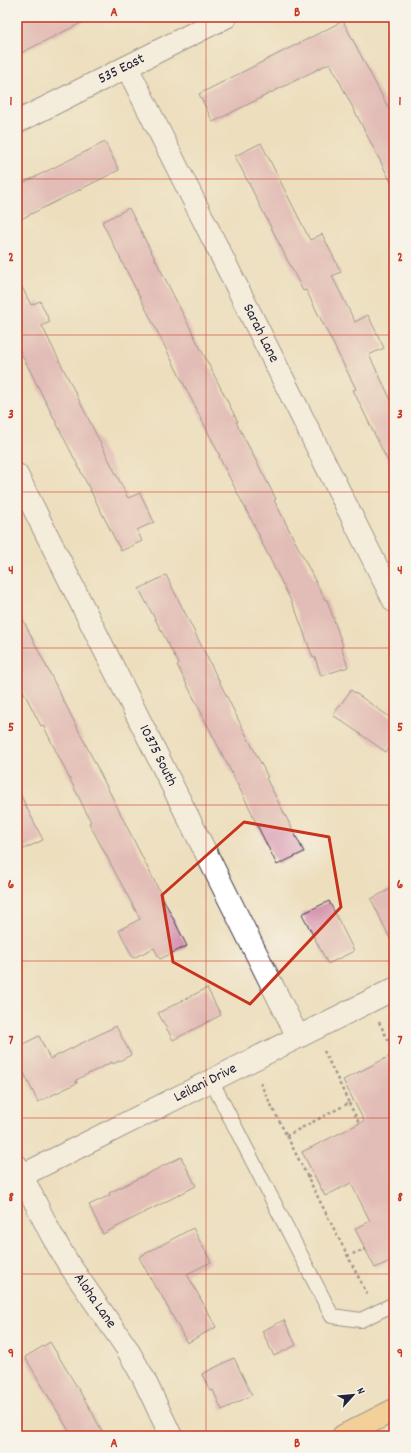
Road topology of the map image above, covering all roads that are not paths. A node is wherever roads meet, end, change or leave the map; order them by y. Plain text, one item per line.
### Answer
1 (226, 17) edge
2 (127, 67) junction
3 (17, 122) edge
4 (17, 475) edge
5 (394, 601) edge
6 (394, 989) edge
7 (298, 1037) junction
8 (211, 1080) junction
9 (19, 1173) edge
10 (394, 1304) edge
11 (394, 1410) edge
12 (171, 1436) edge
13 (343, 1436) edge

1 - 2 street, 535 East
2 - 3 street, 535 East
2 - 5 street, Sarah Lane
4 - 7 street, 10375 South
6 - 7 street, Leilani Drive
7 - 8 street, Leilani Drive
8 - 9 street, Leilani Drive
8 - 10 lane
9 - 12 street, Aloha Lane
11 - 13 main road

